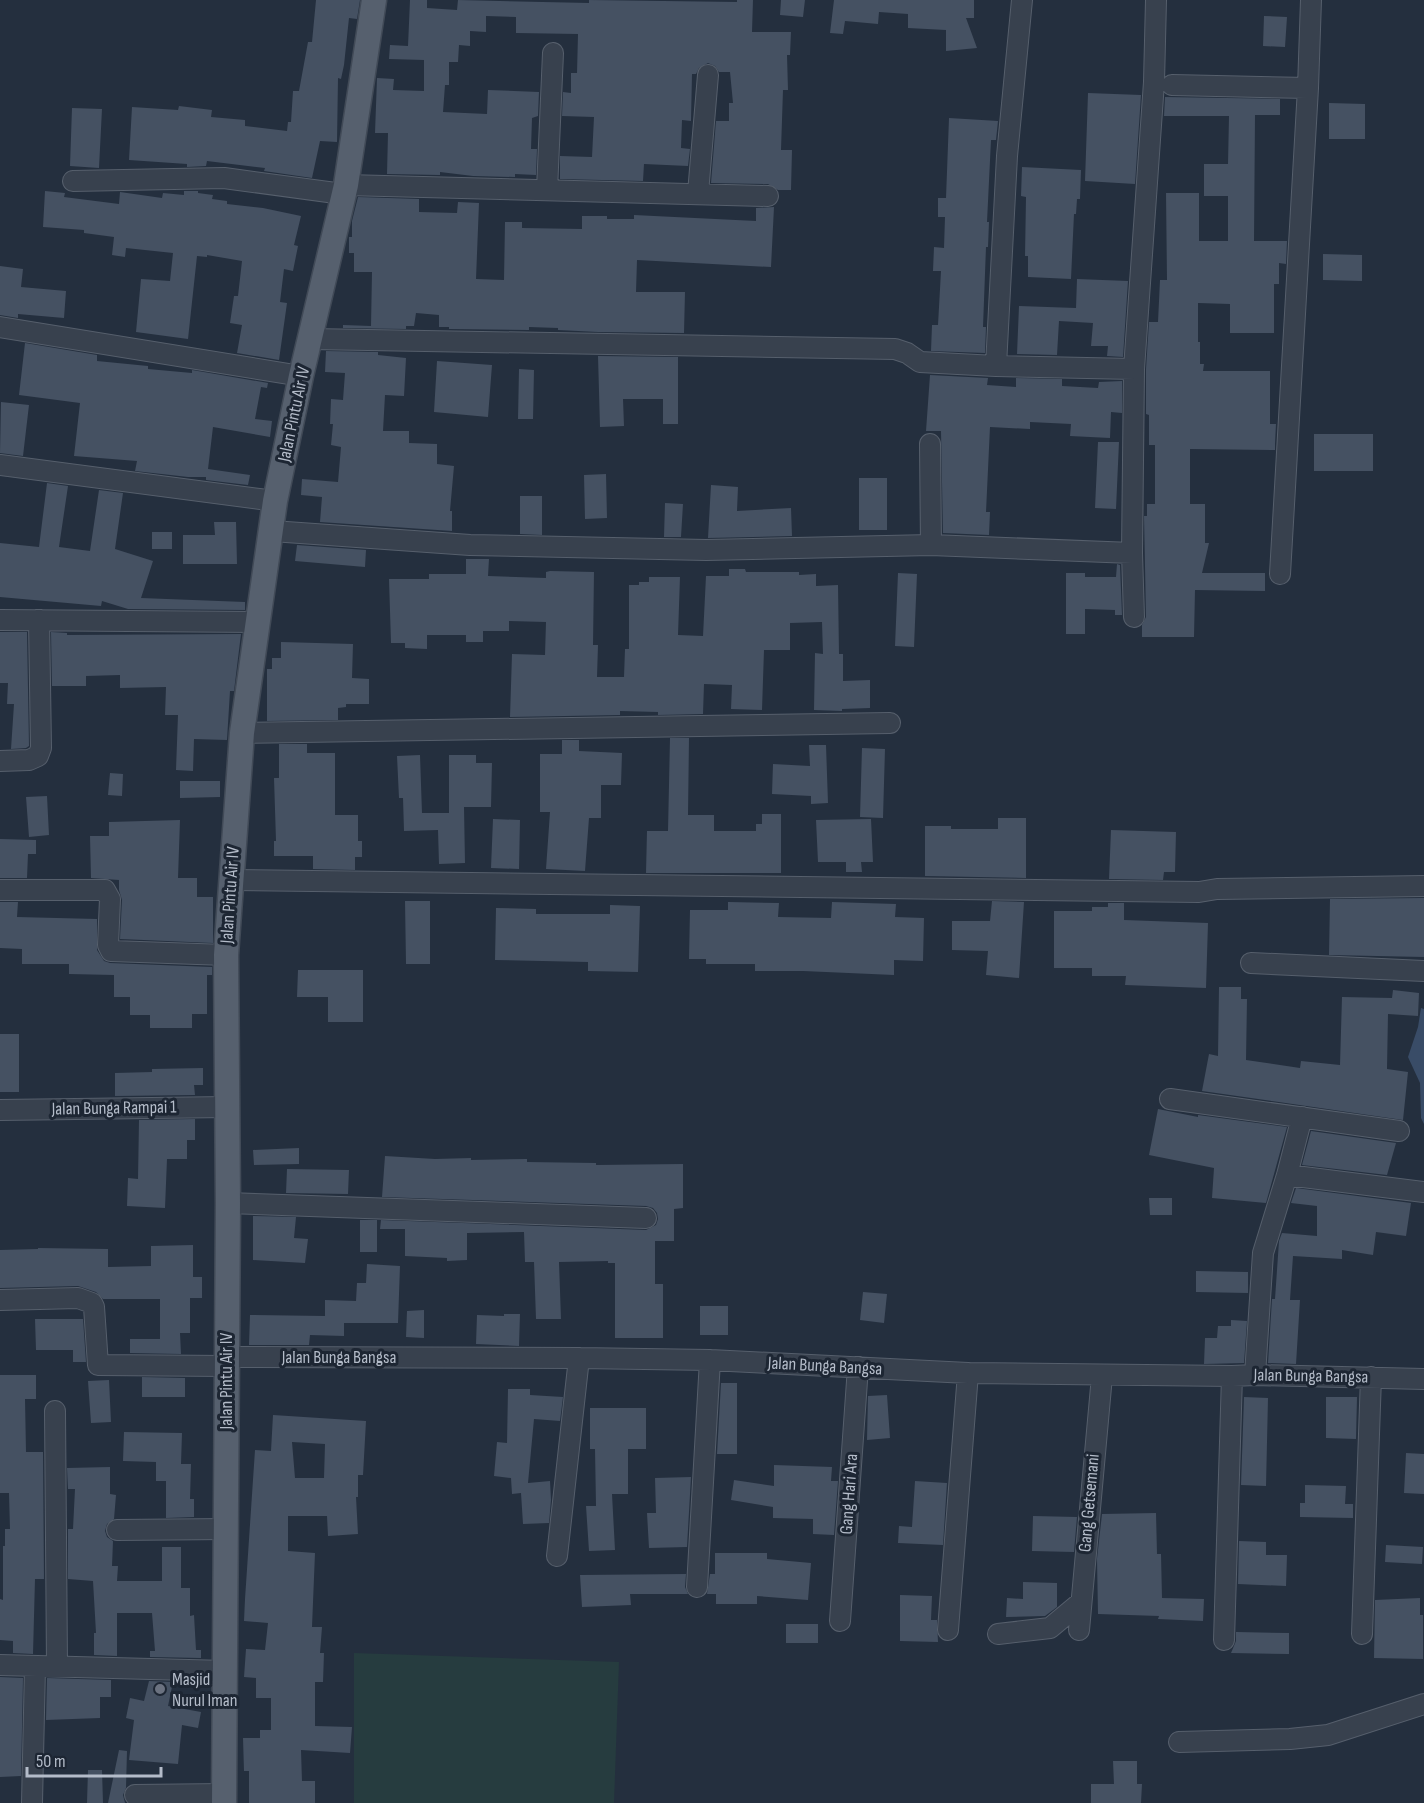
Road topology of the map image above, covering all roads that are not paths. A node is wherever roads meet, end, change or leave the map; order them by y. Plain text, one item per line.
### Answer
1 (374, 0) edge
2 (1022, 0) edge
3 (1156, 0) edge
4 (1311, 0) edge
5 (554, 53) dead end
6 (708, 75) dead end
7 (1172, 85) dead end
8 (1308, 88) junction
9 (73, 181) dead end
10 (345, 189) junction
11 (547, 190) junction
12 (698, 193) junction
13 (768, 196) dead end
14 (0, 327) edge
15 (311, 339) junction
16 (996, 366) junction
17 (1134, 369) junction
18 (301, 376) junction
19 (930, 444) dead end
20 (0, 465) edge
21 (276, 501) junction
22 (272, 531) junction
23 (931, 545) junction
24 (1132, 553) junction
25 (1280, 574) dead end
26 (1134, 617) dead end
27 (0, 620) edge
28 (39, 620) junction
29 (259, 622) junction
30 (890, 723) dead end
31 (242, 733) junction
32 (0, 761) edge
33 (230, 880) junction
34 (1424, 886) edge
35 (0, 890) edge
36 (226, 955) junction
37 (1251, 963) dead end
38 (1424, 971) edge
39 (1170, 1099) dead end
40 (228, 1107) junction
41 (0, 1110) edge
42 (1302, 1117) junction
43 (1399, 1131) dead end
44 (1287, 1175) junction
45 (1424, 1192) edge
46 (228, 1203) junction
47 (646, 1218) dead end
48 (0, 1300) edge
49 (579, 1358) junction
50 (710, 1360) junction
51 (226, 1362) junction
52 (858, 1367) junction
53 (968, 1373) junction
54 (1255, 1375) junction
55 (1102, 1376) junction
56 (1232, 1376) junction
57 (1371, 1377) junction
58 (1424, 1379) edge
59 (55, 1410) dead end
60 (226, 1529) junction
61 (117, 1530) dead end
62 (557, 1556) dead end
63 (697, 1587) dead end
64 (1080, 1604) junction
65 (840, 1621) dead end
66 (948, 1630) dead end
67 (1079, 1630) dead end
68 (998, 1634) dead end
69 (1362, 1634) dead end
70 (1224, 1640) dead end
71 (0, 1665) edge
72 (57, 1666) junction
73 (34, 1667) junction
74 (226, 1671) junction
75 (1424, 1704) edge
76 (1179, 1742) dead end
77 (135, 1795) dead end
78 (224, 1798) edge
79 (32, 1803) edge

1 - 10 main road, Jalan Pintu Air IV
2 - 16 street
3 - 17 street
4 - 8 street
5 - 11 street
6 - 12 street
7 - 8 street
8 - 25 street
9 - 10 street
10 - 11 street
10 - 15 main road, Jalan Pintu Air IV
11 - 12 street
12 - 13 street
14 - 18 street
15 - 16 street
15 - 18 main road, Jalan Pintu Air IV
16 - 17 street
17 - 24 street
18 - 21 main road, Jalan Pintu Air IV
19 - 23 street
20 - 21 street
21 - 22 main road, Jalan Pintu Air IV
22 - 23 street
22 - 29 main road, Jalan Pintu Air IV
23 - 24 street
24 - 26 street
27 - 28 street
28 - 29 street
28 - 32 street
29 - 31 main road, Jalan Pintu Air IV
30 - 31 street
31 - 33 main road, Jalan Pintu Air IV
33 - 34 street
33 - 36 main road, Jalan Pintu Air IV
35 - 36 street
36 - 40 main road, Jalan Pintu Air IV
37 - 38 street
39 - 42 street
40 - 41 street, Jalan Bunga Rampai 1
40 - 46 main road, Jalan Pintu Air IV
42 - 43 street
42 - 44 street
44 - 45 street
44 - 54 street
46 - 47 street
46 - 51 main road, Jalan Pintu Air IV
48 - 51 street, Jalan Bunga Bangsa
49 - 50 street, Jalan Bunga Bangsa
49 - 51 street, Jalan Bunga Bangsa
49 - 62 street
50 - 52 street, Jalan Bunga Bangsa
50 - 63 street
51 - 60 main road, Jalan Pintu Air IV
52 - 53 street, Jalan Bunga Bangsa
52 - 65 street, Gang Hari Ara
53 - 55 street, Jalan Bunga Bangsa
53 - 66 street
54 - 56 street, Jalan Bunga Bangsa
54 - 57 street, Jalan Bunga Bangsa
55 - 56 street, Jalan Bunga Bangsa
55 - 64 street, Gang Getsemani
56 - 70 street
57 - 58 street, Jalan Bunga Bangsa
57 - 69 street
59 - 72 street
60 - 61 street
60 - 74 main road, Jalan Pintu Air IV
64 - 67 street, Gang Getsemani
64 - 68 street
71 - 73 street
72 - 73 street
72 - 74 street
73 - 79 street
74 - 78 main road, Jalan Pintu Air IV
75 - 76 street
77 - 78 street

